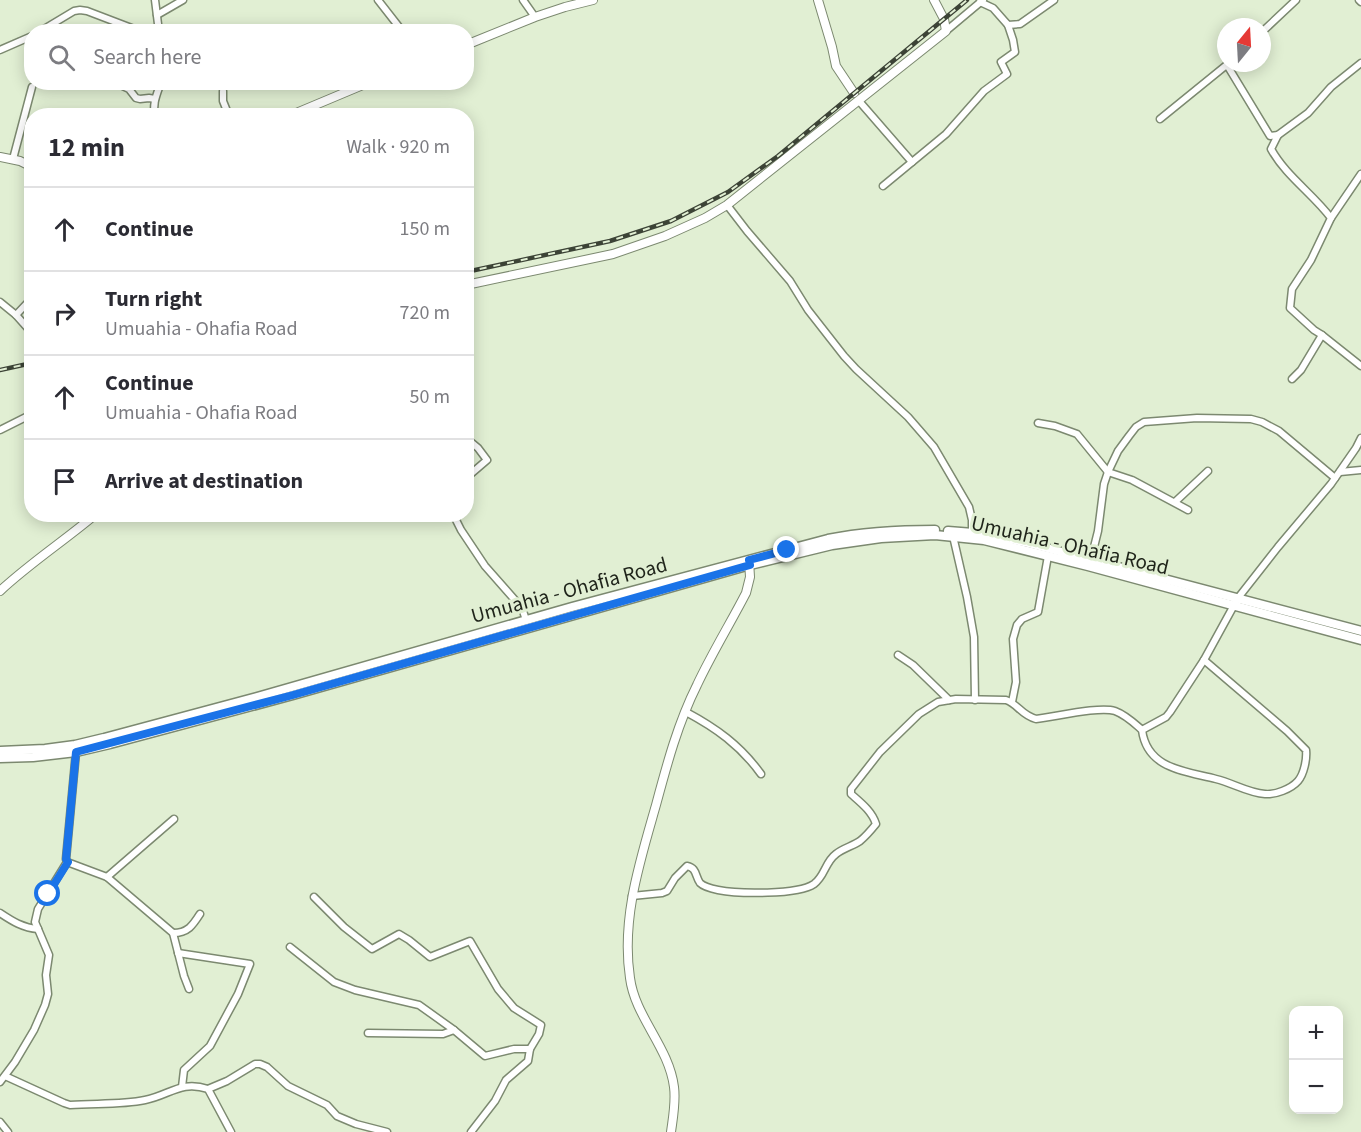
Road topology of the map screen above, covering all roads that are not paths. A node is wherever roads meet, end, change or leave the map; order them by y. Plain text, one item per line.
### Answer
1 (155, 0) edge
2 (183, 0) edge
3 (378, 0) edge
4 (523, 0) edge
5 (593, 0) edge
6 (818, 0) edge
7 (934, 0) edge
8 (1053, 0) edge
9 (1296, 0) edge
10 (981, 1) edge
11 (157, 15) junction
12 (535, 17) junction
13 (52, 24) edge
14 (121, 24) edge
15 (158, 24) edge
16 (397, 24) edge
17 (1271, 24) edge
18 (1008, 25) junction
19 (946, 31) junction
20 (24, 40) edge
21 (474, 42) edge
22 (0, 50) edge
23 (1361, 63) edge
24 (1218, 72) edge
25 (1233, 72) edge
26 (31, 90) edge
27 (130, 90) edge
28 (158, 90) edge
29 (351, 90) edge
30 (223, 91) dead end
31 (854, 93) dead end
32 (154, 99) junction
33 (859, 101) junction
34 (26, 108) edge
35 (154, 108) edge
36 (226, 108) edge
37 (308, 108) edge
38 (24, 117) edge
39 (1160, 119) dead end
40 (1278, 135) junction
41 (0, 157) edge
42 (13, 159) junction
43 (912, 162) junction
44 (24, 163) edge
45 (1361, 174) edge
46 (883, 186) dead end
47 (728, 205) junction
48 (1330, 218) junction
49 (474, 283) edge
50 (0, 302) edge
51 (24, 306) edge
52 (16, 315) junction
53 (24, 324) edge
54 (1322, 335) junction
55 (1361, 366) edge
56 (1292, 379) dead end
57 (24, 418) edge
58 (1038, 423) dead end
59 (0, 430) edge
60 (1361, 438) edge
61 (474, 445) edge
62 (1361, 470) edge
63 (474, 471) edge
64 (1208, 471) dead end
65 (1108, 472) junction
66 (1337, 475) junction
67 (1175, 502) junction
68 (1188, 510) dead end
69 (87, 522) edge
70 (457, 522) edge
71 (972, 532) junction
72 (953, 537) junction
73 (1047, 556) junction
74 (1091, 559) junction
75 (750, 562) junction
76 (0, 591) edge
77 (1236, 602) junction
78 (526, 620) junction
79 (1361, 631) edge
80 (1361, 640) edge
81 (898, 655) dead end
82 (1204, 660) junction
83 (949, 700) junction
84 (975, 700) junction
85 (1012, 702) junction
86 (686, 712) junction
87 (1142, 730) junction
88 (110, 740) junction
89 (0, 751) edge
90 (76, 752) junction
91 (0, 758) edge
92 (760, 774) dead end
93 (174, 819) dead end
94 (68, 862) junction
95 (107, 877) junction
96 (632, 896) junction
97 (314, 897) dead end
98 (0, 913) edge
99 (200, 914) dead end
100 (38, 929) junction
101 (173, 933) junction
102 (290, 947) dead end
103 (178, 953) junction
104 (189, 989) dead end
105 (454, 1030) junction
106 (368, 1033) dead end
107 (530, 1049) junction
108 (5, 1076) junction
109 (0, 1082) edge
110 (182, 1087) junction
111 (208, 1089) junction
112 (0, 1122) edge
113 (8, 1132) edge
114 (231, 1132) edge
115 (387, 1132) edge
116 (471, 1132) edge
117 (671, 1132) edge

1 - 11 street
2 - 11 street
3 - 16 street
4 - 12 street
5 - 12 street
6 - 31 street
7 - 19 street
8 - 18 street
9 - 17 street
10 - 18 street
10 - 19 street
11 - 15 street
12 - 21 street
13 - 14 street
18 - 43 street
19 - 33 street
20 - 22 street
23 - 40 street
24 - 39 street
25 - 40 street
26 - 34 street
27 - 32 street
28 - 32 street
29 - 37 street
30 - 36 street
32 - 35 street
33 - 43 street
33 - 47 street
38 - 42 street
40 - 48 street
41 - 42 street
42 - 44 street
43 - 46 street
45 - 48 street
47 - 49 street
47 - 71 street
48 - 54 street
50 - 52 street
51 - 52 street
52 - 53 street
54 - 55 street
54 - 56 street
57 - 59 street
58 - 65 street
60 - 66 street
61 - 63 street
62 - 66 street
64 - 67 street
65 - 66 street
65 - 67 street
65 - 74 street
66 - 77 street
67 - 68 street
69 - 76 street
70 - 78 street
71 - 74 main road, Umuahia - Ohafia Road
71 - 75 main road, Umuahia - Ohafia Road
72 - 73 main road, Umuahia - Ohafia Road
72 - 75 main road, Umuahia - Ohafia Road
72 - 84 street
73 - 77 main road, Umuahia - Ohafia Road
73 - 85 street
74 - 77 main road, Umuahia - Ohafia Road
75 - 78 main road, Umuahia - Ohafia Road
75 - 86 street
75 - 88 main road, Umuahia - Ohafia Road
77 - 79 main road, Umuahia - Ohafia Road
77 - 80 main road, Umuahia - Ohafia Road
77 - 82 street
78 - 88 main road, Umuahia - Ohafia Road
81 - 83 street
82 - 87 street
82 - 87 street
83 - 84 street
83 - 96 street
84 - 85 street
85 - 87 street
86 - 92 street
86 - 96 street
88 - 89 main road, Umuahia - Ohafia Road
88 - 90 main road, Umuahia - Ohafia Road
90 - 91 main road, Umuahia - Ohafia Road
90 - 94 street
93 - 95 street
94 - 95 street
94 - 100 street
95 - 101 street
96 - 117 street
97 - 107 street
98 - 100 street
99 - 101 street
100 - 108 street
101 - 103 street
102 - 105 street
103 - 104 street
103 - 110 street
105 - 106 street
105 - 107 street
107 - 116 street
108 - 109 street
108 - 110 street
110 - 111 street
111 - 114 street
111 - 115 street
112 - 113 street

